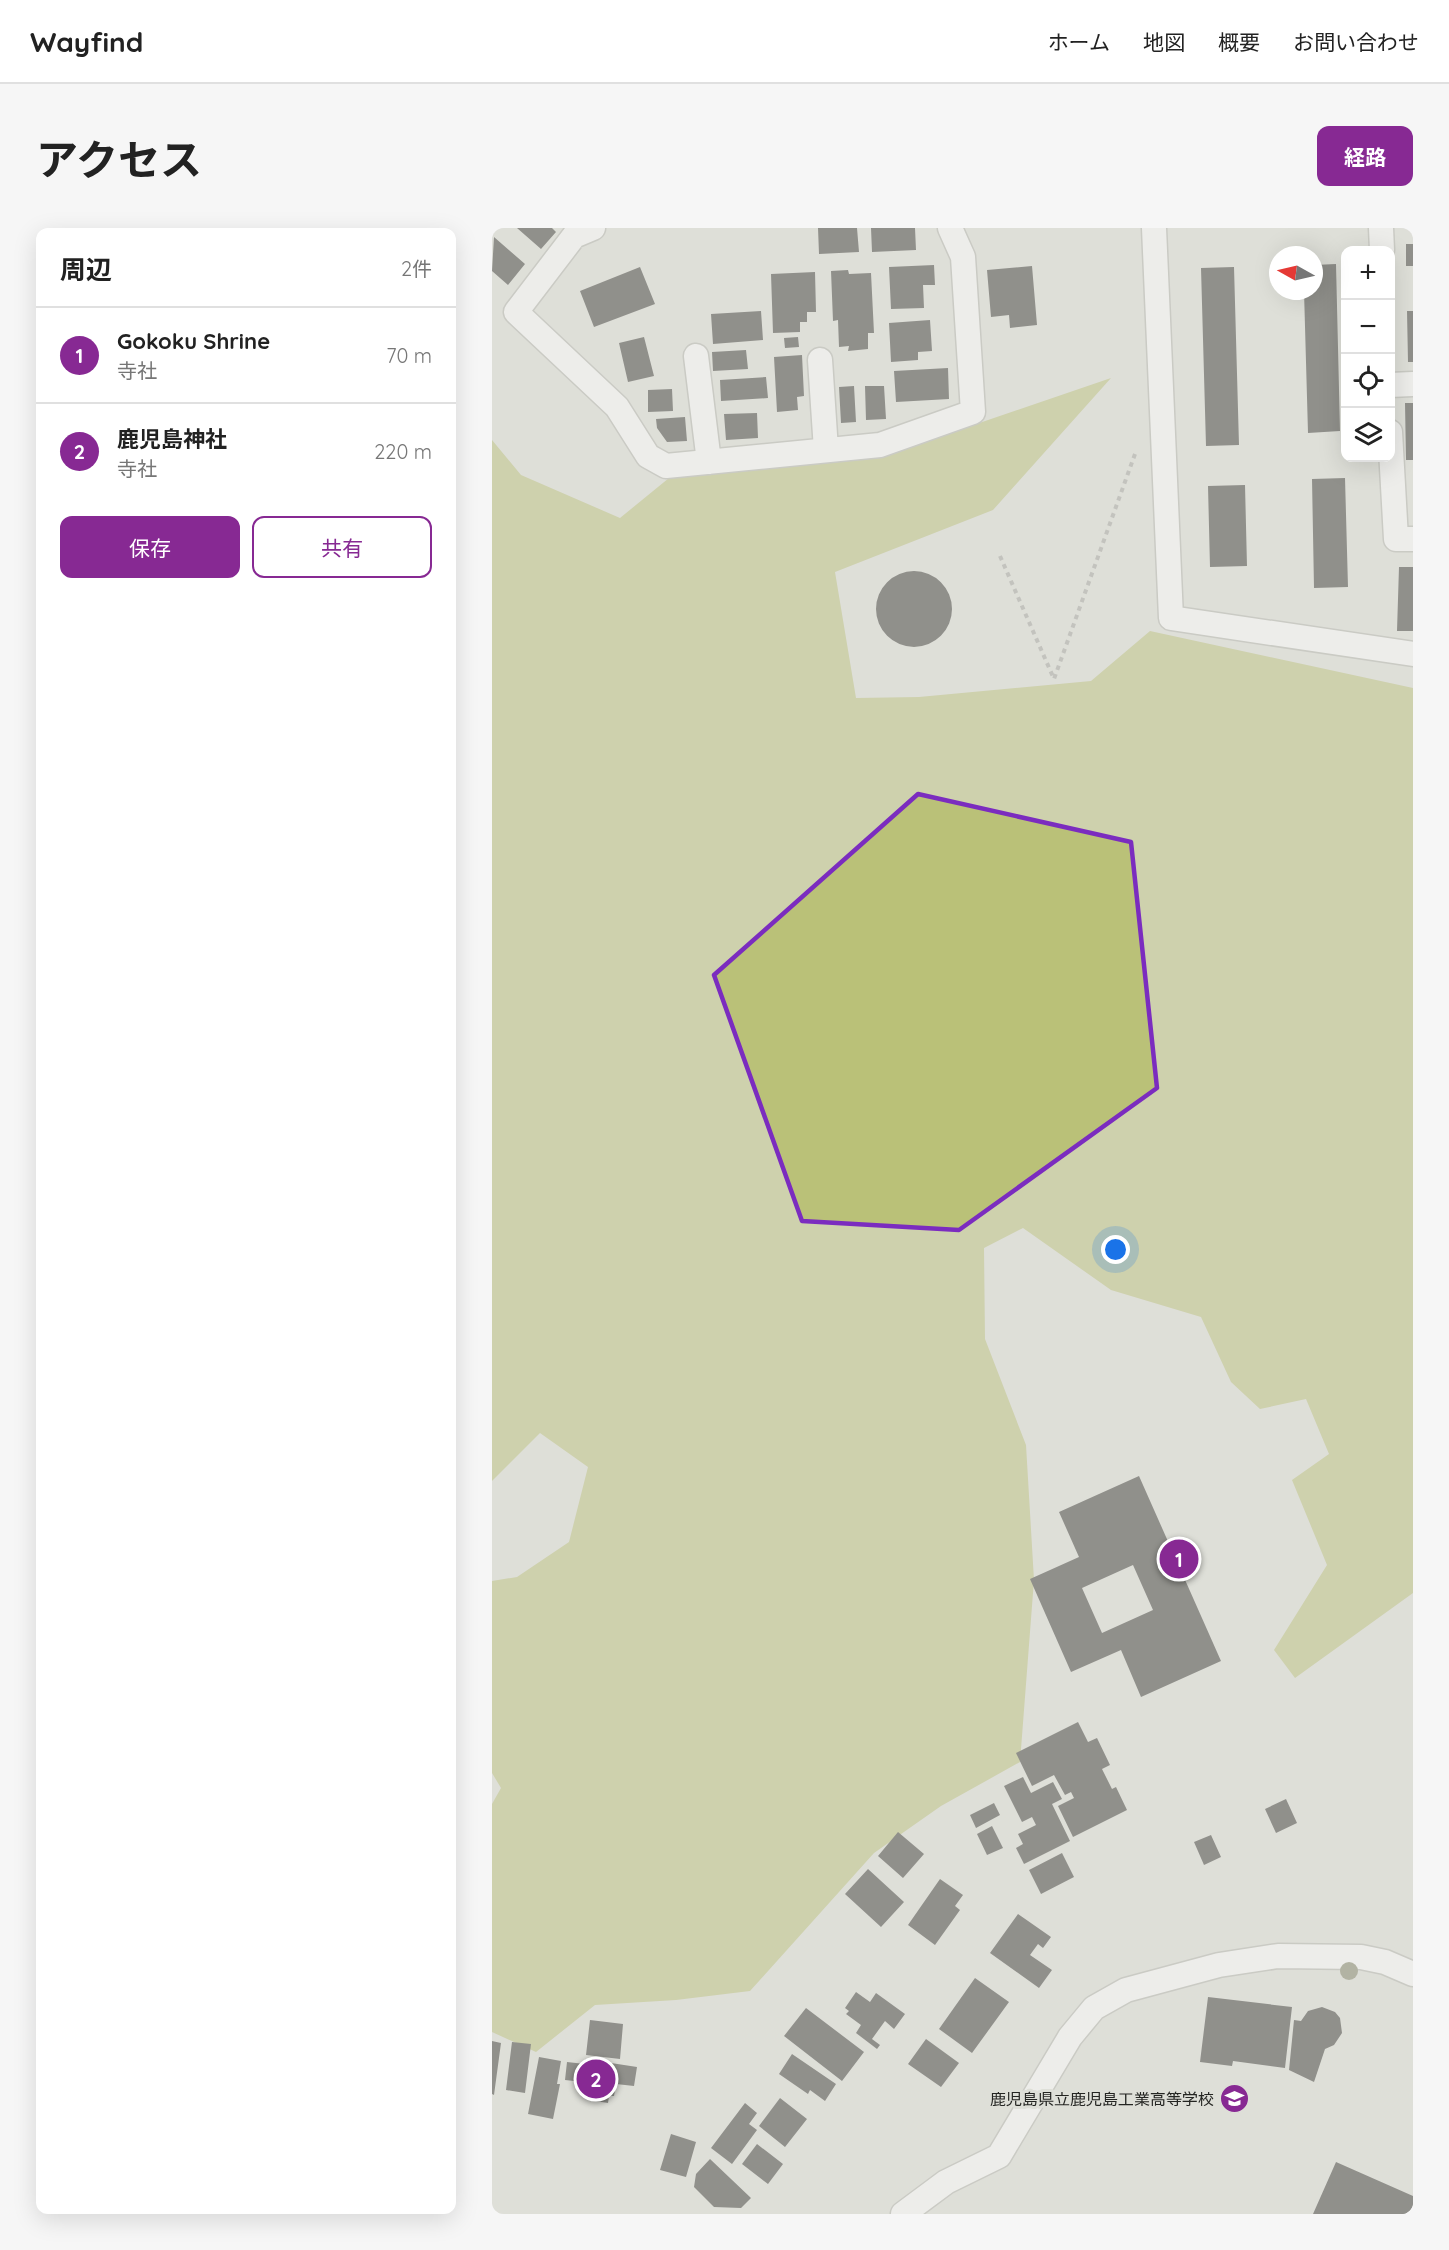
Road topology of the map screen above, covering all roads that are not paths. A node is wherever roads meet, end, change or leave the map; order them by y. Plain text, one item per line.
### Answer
1 (593, 228) edge
2 (950, 228) edge
3 (1154, 228) edge
4 (1381, 228) edge
5 (1382, 246) edge
6 (696, 356) dead end
7 (820, 360) dead end
8 (1413, 384) edge
9 (1395, 385) edge
10 (826, 450) junction
11 (709, 462) junction
12 (1392, 462) edge
13 (1413, 538) edge
14 (1413, 654) edge
15 (1413, 1974) edge
16 (903, 2214) edge

1 - 11 street
2 - 10 street
3 - 14 street
4 - 5 street
6 - 11 street
7 - 10 street
8 - 9 street
10 - 11 street
12 - 13 street
15 - 16 street

